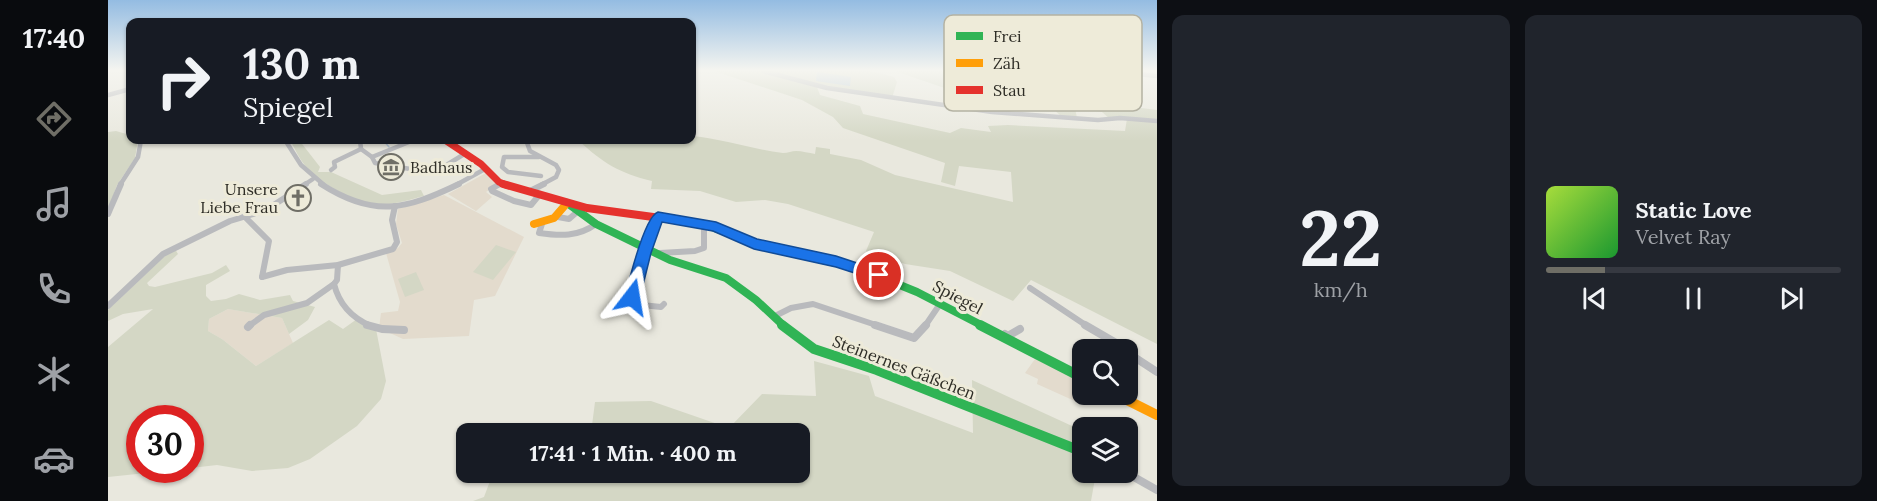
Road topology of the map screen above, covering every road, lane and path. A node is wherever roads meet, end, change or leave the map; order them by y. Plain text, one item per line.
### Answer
1 (871, 94) edge
2 (944, 105) edge
3 (986, 111) edge
4 (1157, 121) edge
5 (140, 144) edge
6 (288, 144) edge
7 (360, 144) edge
8 (404, 144) edge
9 (451, 144) edge
10 (528, 144) edge
11 (361, 149) junction
12 (466, 153) junction
13 (372, 157) junction
14 (540, 157) junction
15 (485, 169) junction
16 (331, 170) dead end
17 (541, 176) dead end
18 (313, 179) junction
19 (501, 183) junction
20 (530, 191) junction
21 (540, 194) junction
22 (567, 203) junction
23 (395, 206) junction
24 (581, 211) junction
25 (108, 214) edge
26 (245, 217) junction
27 (658, 217) junction
28 (554, 218) junction
29 (538, 224) joint
30 (596, 224) junction
31 (704, 224) junction
32 (647, 247) junction
33 (660, 253) junction
34 (338, 265) junction
35 (334, 284) junction
36 (1030, 288) dead end
37 (664, 304) dead end
38 (940, 304) junction
39 (108, 306) edge
40 (775, 316) junction
41 (248, 327) dead end
42 (983, 328) junction
43 (1020, 329) dead end
44 (404, 330) dead end
45 (1109, 339) edge
46 (1138, 360) edge
47 (1157, 372) edge
48 (1072, 373) edge
49 (1137, 405) edge
50 (1157, 415) edge
51 (1072, 448) edge
52 (1138, 479) edge
53 (1157, 490) edge

1 - 2 street
3 - 4 street
5 - 25 street
6 - 18 street
7 - 11 street
8 - 13 street
9 - 12 street
10 - 14 street
11 - 13 street
11 - 16 street
12 - 13 street
12 - 15 street
14 - 17 street
14 - 20 street
15 - 19 street
15 - 23 street
18 - 23 street
18 - 26 street
19 - 20 street
19 - 21 street
20 - 21 street
21 - 22 street
22 - 24 street, Steinernes Gäßchen
22 - 28 street
23 - 34 street
24 - 27 street, Spiegel
24 - 28 street
24 - 30 street, Steinernes Gäßchen
26 - 34 street
26 - 39 street
27 - 31 street, Spiegel
27 - 32 street
28 - 29 street
29 - 30 street
30 - 32 street, Steinernes Gäßchen
31 - 33 street
31 - 38 street, Spiegel
32 - 33 street, Steinernes Gäßchen
32 - 37 street
33 - 40 street, Steinernes Gäßchen
34 - 35 street
35 - 41 street
35 - 44 street
36 - 45 street
38 - 40 street
38 - 42 street, Spiegel
40 - 51 street, Steinernes Gäßchen
42 - 43 street
42 - 48 street, Spiegel
46 - 47 street
49 - 50 street
52 - 53 street

